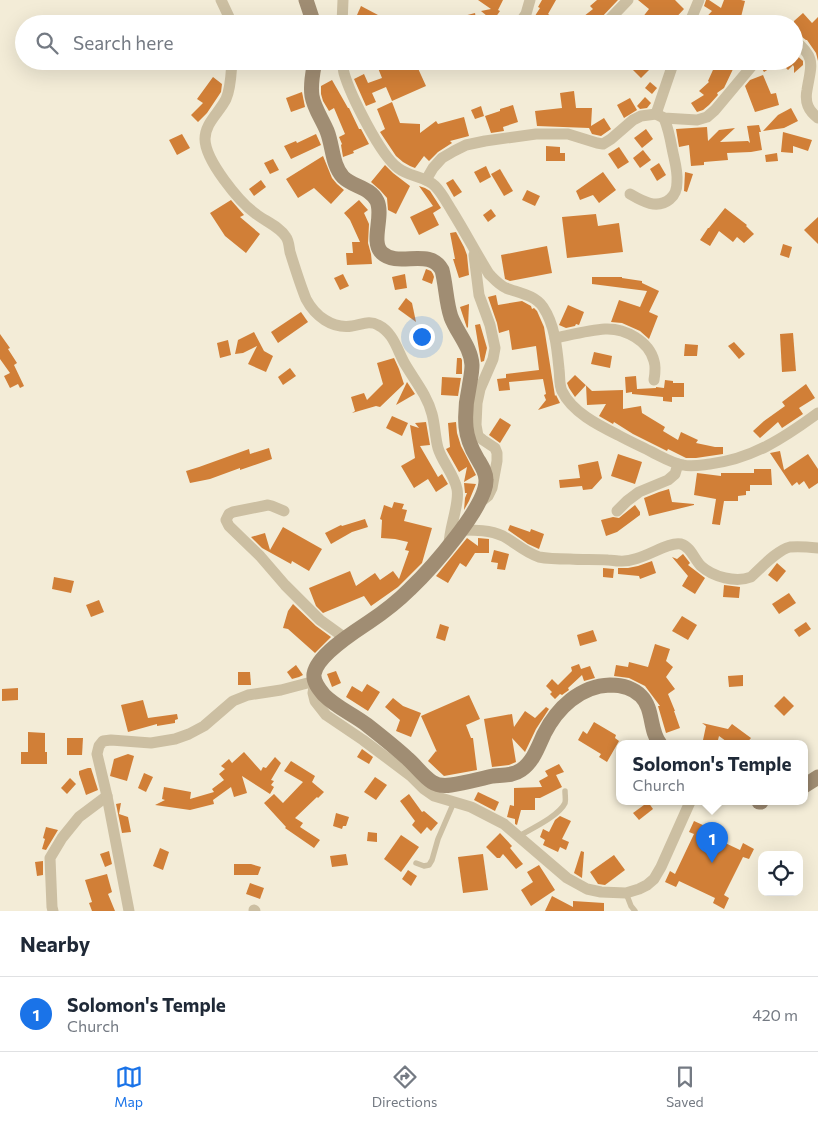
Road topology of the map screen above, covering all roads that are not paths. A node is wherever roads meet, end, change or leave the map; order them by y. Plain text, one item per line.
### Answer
1 (221, 0) edge
2 (306, 0) edge
3 (343, 0) edge
4 (530, 0) edge
5 (628, 0) edge
6 (698, 0) edge
7 (229, 15) edge
8 (311, 15) edge
9 (342, 15) edge
10 (525, 15) edge
11 (614, 15) edge
12 (692, 15) edge
13 (803, 48) edge
14 (231, 70) edge
15 (314, 70) edge
16 (344, 70) edge
17 (672, 70) edge
18 (748, 70) edge
19 (660, 116) junction
20 (818, 118) edge
21 (426, 180) junction
22 (630, 194) dead end
23 (474, 248) junction
24 (555, 338) junction
25 (654, 380) dead end
26 (818, 413) edge
27 (678, 464) junction
28 (479, 503) junction
29 (284, 511) dead end
30 (617, 511) dead end
31 (462, 530) junction
32 (449, 545) junction
33 (818, 548) edge
34 (345, 638) junction
35 (315, 681) junction
36 (658, 740) edge
37 (412, 763) junction
38 (424, 789) junction
39 (564, 791) dead end
40 (107, 796) junction
41 (454, 802) junction
42 (689, 805) edge
43 (519, 836) junction
44 (416, 863) dead end
45 (626, 892) junction
46 (53, 911) edge
47 (129, 911) edge
48 (635, 911) edge

1 - 7 street
2 - 8 street
3 - 9 street
4 - 10 street
5 - 11 street
6 - 12 street
13 - 20 street
14 - 32 street
15 - 28 street
16 - 21 street
17 - 19 street
18 - 19 street
19 - 21 street
19 - 22 street
21 - 23 street
23 - 24 street
23 - 28 street
24 - 25 street
24 - 27 street
26 - 27 street
27 - 30 street
28 - 31 street
29 - 34 street
31 - 32 street
31 - 33 street
32 - 34 street
34 - 35 street
35 - 37 street
35 - 38 street
35 - 40 street
36 - 37 street
37 - 38 street
38 - 41 street
39 - 43 lane
40 - 46 street
40 - 47 street
41 - 43 street
41 - 44 lane
42 - 45 street
43 - 45 street
45 - 48 lane

